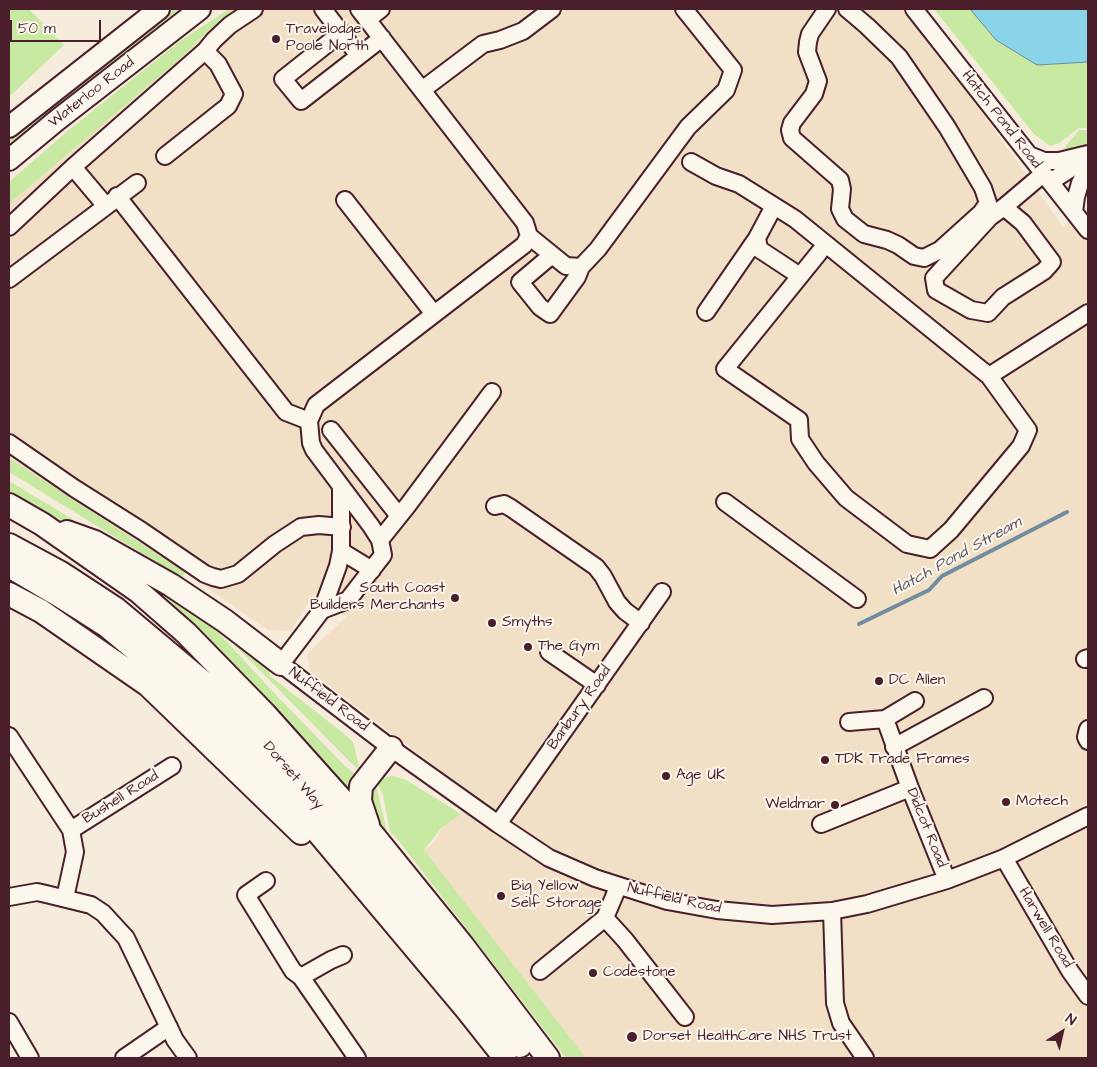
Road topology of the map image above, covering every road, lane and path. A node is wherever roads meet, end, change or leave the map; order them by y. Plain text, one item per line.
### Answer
1 (159, 9) edge
2 (200, 9) edge
3 (254, 9) edge
4 (323, 9) edge
5 (381, 9) edge
6 (552, 9) edge
7 (827, 9) edge
8 (847, 9) edge
9 (914, 9) edge
10 (687, 10) edge
11 (363, 14) edge
12 (341, 33) junction
13 (382, 38) junction
14 (206, 51) junction
15 (359, 56) junction
16 (422, 90) junction
17 (9, 127) edge
18 (1028, 155) junction
19 (1088, 155) edge
20 (165, 156) dead end
21 (9, 160) edge
22 (692, 162) dead end
23 (73, 167) junction
24 (1088, 168) edge
25 (1047, 178) junction
26 (137, 183) dead end
27 (345, 200) dead end
28 (111, 201) junction
29 (774, 206) junction
30 (1004, 208) junction
31 (1074, 212) junction
32 (9, 227) edge
33 (1088, 230) edge
34 (529, 236) junction
35 (757, 238) junction
36 (826, 244) junction
37 (552, 255) junction
38 (581, 267) junction
39 (800, 276) junction
40 (9, 279) edge
41 (706, 312) dead end
42 (1088, 313) edge
43 (434, 314) junction
44 (989, 376) junction
45 (492, 392) dead end
46 (309, 421) junction
47 (331, 430) dead end
48 (9, 443) edge
49 (350, 454) junction
50 (329, 471) junction
51 (341, 486) junction
52 (725, 502) dead end
53 (9, 506) edge
54 (495, 506) dead end
55 (399, 516) junction
56 (42, 524) junction
57 (342, 527) junction
58 (380, 540) junction
59 (9, 545) edge
60 (341, 551) junction
61 (9, 566) edge
62 (372, 570) junction
63 (662, 592) dead end
64 (9, 594) edge
65 (857, 599) dead end
66 (322, 610) junction
67 (641, 623) junction
68 (548, 652) dead end
69 (281, 664) junction
70 (597, 685) junction
71 (984, 698) dead end
72 (915, 701) dead end
73 (885, 719) junction
74 (849, 722) dead end
75 (1088, 728) edge
76 (9, 736) edge
77 (1088, 741) edge
78 (894, 747) junction
79 (391, 748) junction
80 (14, 754) edge
81 (172, 766) dead end
82 (910, 788) junction
83 (1088, 816) edge
84 (498, 824) junction
85 (821, 824) dead end
86 (71, 830) junction
87 (370, 830) junction
88 (1004, 858) junction
89 (947, 880) junction
90 (266, 881) dead end
91 (618, 887) junction
92 (9, 897) edge
93 (65, 898) junction
94 (832, 910) junction
95 (605, 918) junction
96 (343, 955) dead end
97 (420, 956) junction
98 (540, 971) dead end
99 (301, 977) junction
100 (1088, 996) edge
101 (686, 1017) dead end
102 (9, 1022) edge
103 (169, 1027) junction
104 (30, 1058) edge
105 (124, 1058) edge
106 (188, 1058) edge
107 (357, 1058) edge
108 (505, 1058) edge
109 (530, 1058) edge
110 (548, 1058) edge
111 (865, 1058) edge

1 - 17 main road, Waterloo Road
2 - 21 main road, Waterloo Road
3 - 14 street
4 - 12 street
5 - 11 street
6 - 16 street
7 - 8 street
9 - 18 street, Hatch Pond Road
10 - 38 street
11 - 13 street
12 - 15 street
12 - 15 street
13 - 15 street
13 - 16 street
14 - 20 street
14 - 23 street
16 - 34 street
18 - 19 street
18 - 25 street, Hatch Pond Road
19 - 25 street
22 - 29 street
23 - 28 street
23 - 32 street
24 - 31 street
25 - 30 street
25 - 31 street, Hatch Pond Road
26 - 28 street
27 - 43 street
28 - 40 street
28 - 46 street
29 - 35 street
29 - 36 street
30 - 30 street
31 - 33 street, Hatch Pond Road
34 - 37 street
34 - 43 street
35 - 39 street
35 - 41 street
36 - 39 street
36 - 44 street
37 - 38 street
37 - 38 street
39 - 44 street
42 - 44 street
43 - 46 street
45 - 55 street
46 - 50 street
47 - 49 street
48 - 57 street
49 - 50 street
49 - 55 street
50 - 51 street
51 - 57 street
51 - 58 street
52 - 65 street
53 - 56 highway
54 - 67 street
55 - 58 street
56 - 69 highway
56 - 87 highway
57 - 60 street
58 - 62 street
59 - 109 highway, Dorset Way
60 - 62 street
60 - 66 street
61 - 97 highway, Dorset Way
62 - 66 street
63 - 67 street, Banbury Road
64 - 97 highway
66 - 69 street
67 - 70 street, Banbury Road
68 - 70 street
69 - 79 street, Nuffield Road
70 - 84 street, Banbury Road
71 - 78 street
72 - 73 street
73 - 74 street
73 - 78 street, Didcot Road
75 - 77 street
76 - 80 street, Bushell Road
78 - 82 street, Didcot Road
79 - 84 street, Nuffield Road
79 - 87 highway
80 - 86 street, Bushell Road
81 - 86 street, Bushell Road
82 - 85 street
82 - 89 street, Didcot Road
83 - 88 street, Nuffield Road
84 - 91 street, Nuffield Road
86 - 93 street, Bushell Road
87 - 110 highway
88 - 89 street, Nuffield Road
88 - 100 street, Harwell Road
89 - 94 street, Nuffield Road
90 - 99 street
91 - 94 street, Nuffield Road
91 - 95 street
92 - 93 street
93 - 103 street
94 - 111 street
95 - 98 street
95 - 101 street
96 - 99 street
97 - 108 highway, Dorset Way
99 - 107 street
102 - 104 street
103 - 105 street
103 - 106 street

